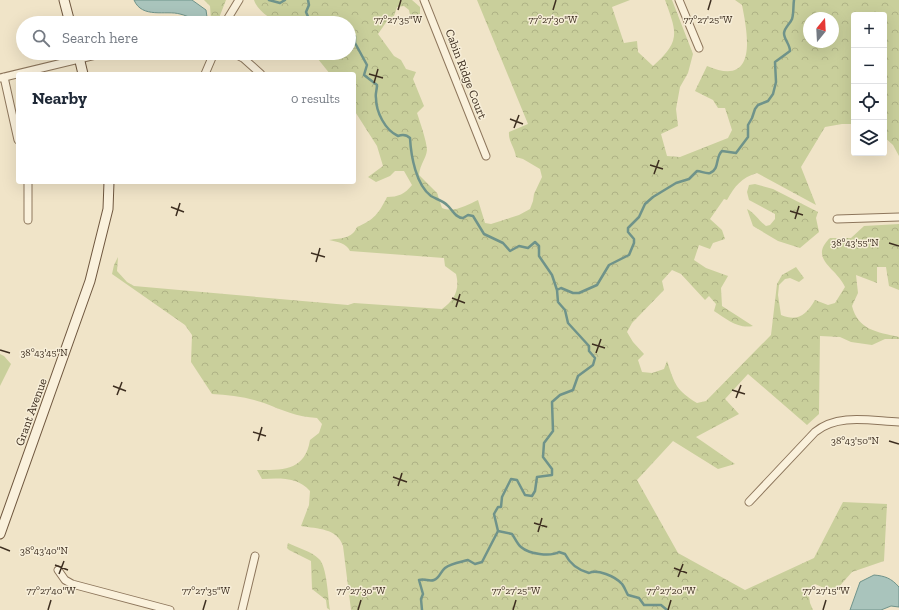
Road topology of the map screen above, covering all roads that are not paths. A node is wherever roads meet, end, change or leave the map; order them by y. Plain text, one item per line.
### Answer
1 (64, 0) edge
2 (239, 0) edge
3 (424, 0) edge
4 (680, 0) edge
5 (68, 16) edge
6 (229, 16) edge
7 (698, 48) dead end
8 (64, 60) edge
9 (79, 60) edge
10 (211, 60) edge
11 (245, 60) edge
12 (23, 72) edge
13 (82, 72) edge
14 (206, 72) edge
15 (259, 72) edge
16 (16, 74) edge
17 (2, 78) edge
18 (16, 132) edge
19 (486, 156) dead end
20 (28, 184) edge
21 (109, 184) edge
22 (899, 217) edge
23 (837, 219) dead end
24 (28, 220) dead end
25 (899, 422) edge
26 (749, 502) dead end
27 (0, 534) edge
28 (255, 556) dead end
29 (58, 570) dead end
30 (150, 607) edge
31 (170, 610) edge
32 (242, 610) edge

1 - 5 street
2 - 6 street
3 - 19 street, Cabin Ridge Court
4 - 7 street
8 - 12 street
9 - 13 street
10 - 14 street
11 - 15 street
16 - 17 street
17 - 18 street
20 - 24 street
21 - 27 street, Grant Avenue
22 - 23 street
25 - 26 street
28 - 32 street
29 - 30 street
30 - 31 street

